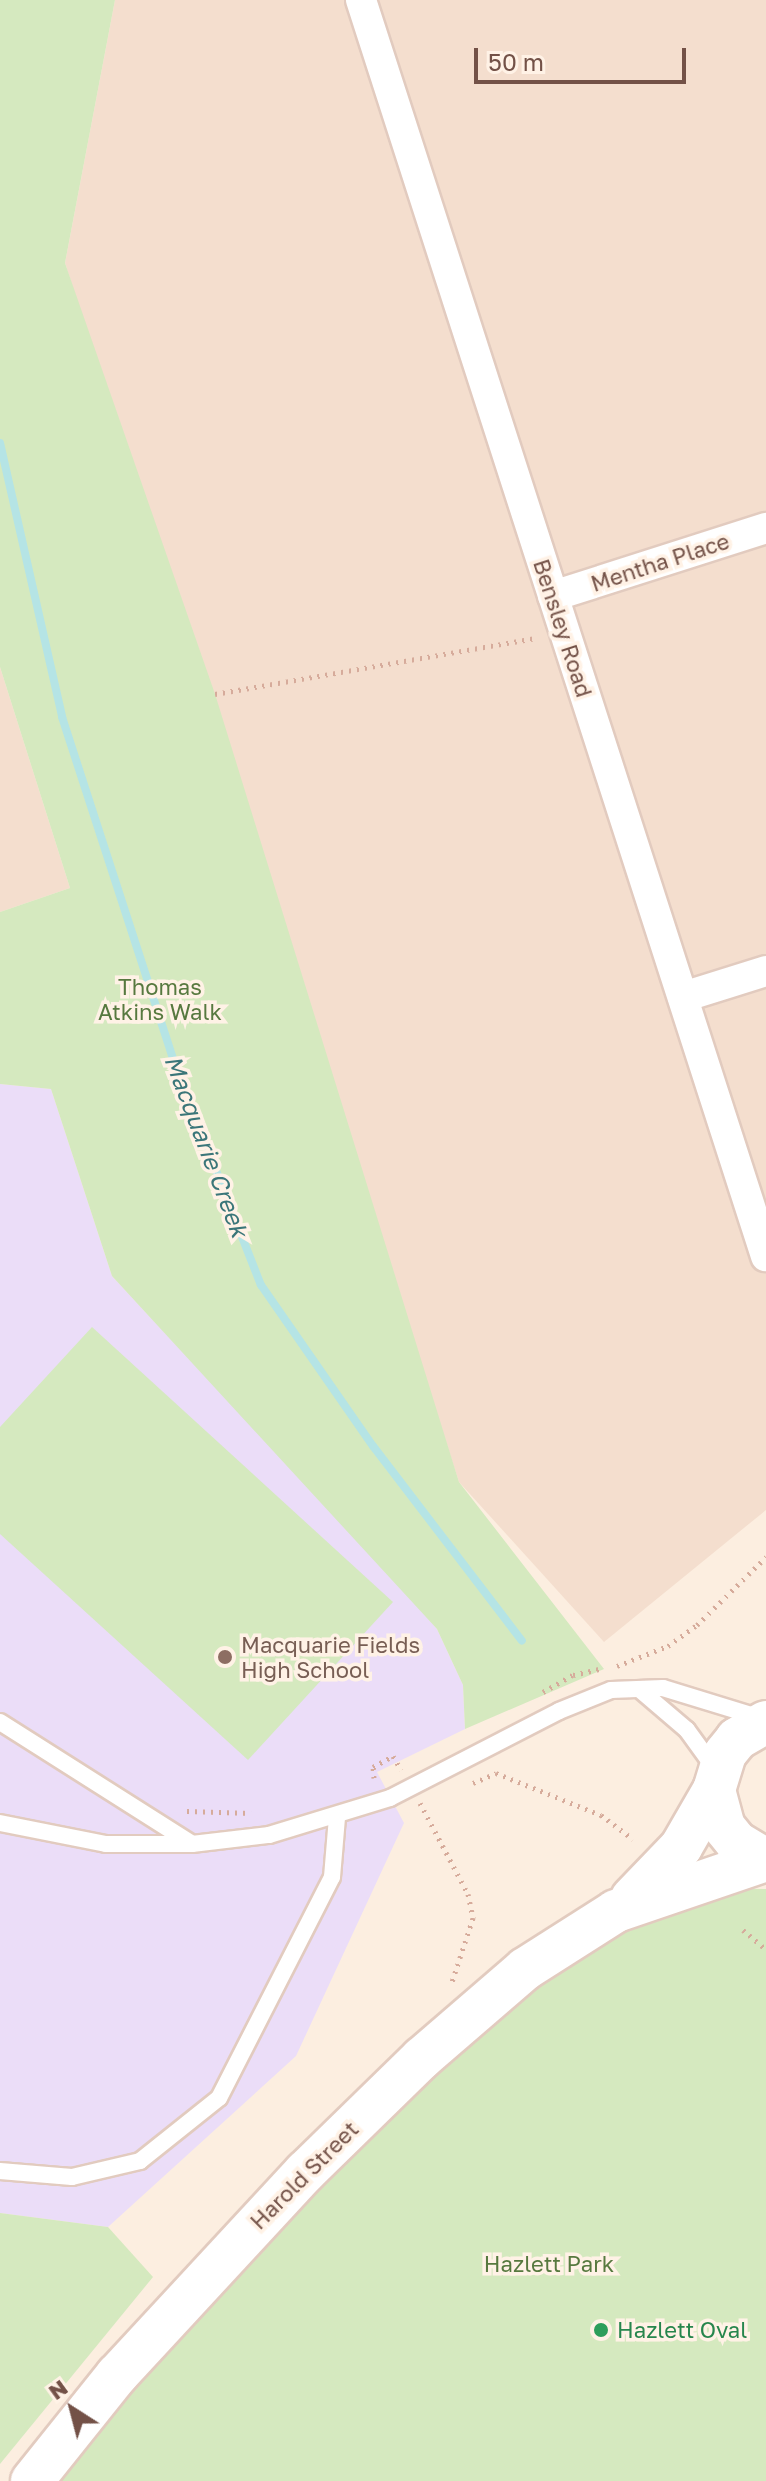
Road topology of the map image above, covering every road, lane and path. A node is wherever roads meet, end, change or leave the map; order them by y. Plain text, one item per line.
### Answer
1 (361, 0) edge
2 (766, 528) edge
3 (553, 596) junction
4 (564, 633) junction
5 (215, 694) dead end
6 (766, 971) edge
7 (683, 997) junction
8 (766, 1256) edge
9 (766, 1557) edge
10 (629, 1664) dead end
11 (639, 1689) junction
12 (766, 1721) edge
13 (0, 1722) edge
14 (399, 1766) dead end
15 (496, 1773) dead end
16 (716, 1781) junction
17 (366, 1782) dead end
18 (421, 1805) dead end
19 (187, 1811) dead end
20 (266, 1812) dead end
21 (337, 1818) junction
22 (0, 1823) edge
23 (633, 1839) dead end
24 (192, 1844) junction
25 (766, 1860) edge
26 (616, 1911) junction
27 (743, 1930) dead end
28 (766, 1949) edge
29 (450, 1990) dead end
30 (0, 2171) edge
31 (32, 2481) edge

1 - 3 street, Bensley Road
2 - 3 street, Mentha Place
3 - 4 street, Bensley Road
4 - 5 path
4 - 7 street, Bensley Road
6 - 7 street
7 - 8 street, Bensley Road
9 - 10 path
11 - 12 lane
11 - 16 lane
11 - 21 lane
12 - 16 main road, Harold Street
13 - 24 lane
14 - 17 path
15 - 23 path
16 - 25 main road
16 - 26 main road, Harold Street
18 - 29 path
19 - 20 path
21 - 24 lane
21 - 30 lane
22 - 24 lane
25 - 26 main road, Harold Street
26 - 31 main road, Harold Street
27 - 28 path

